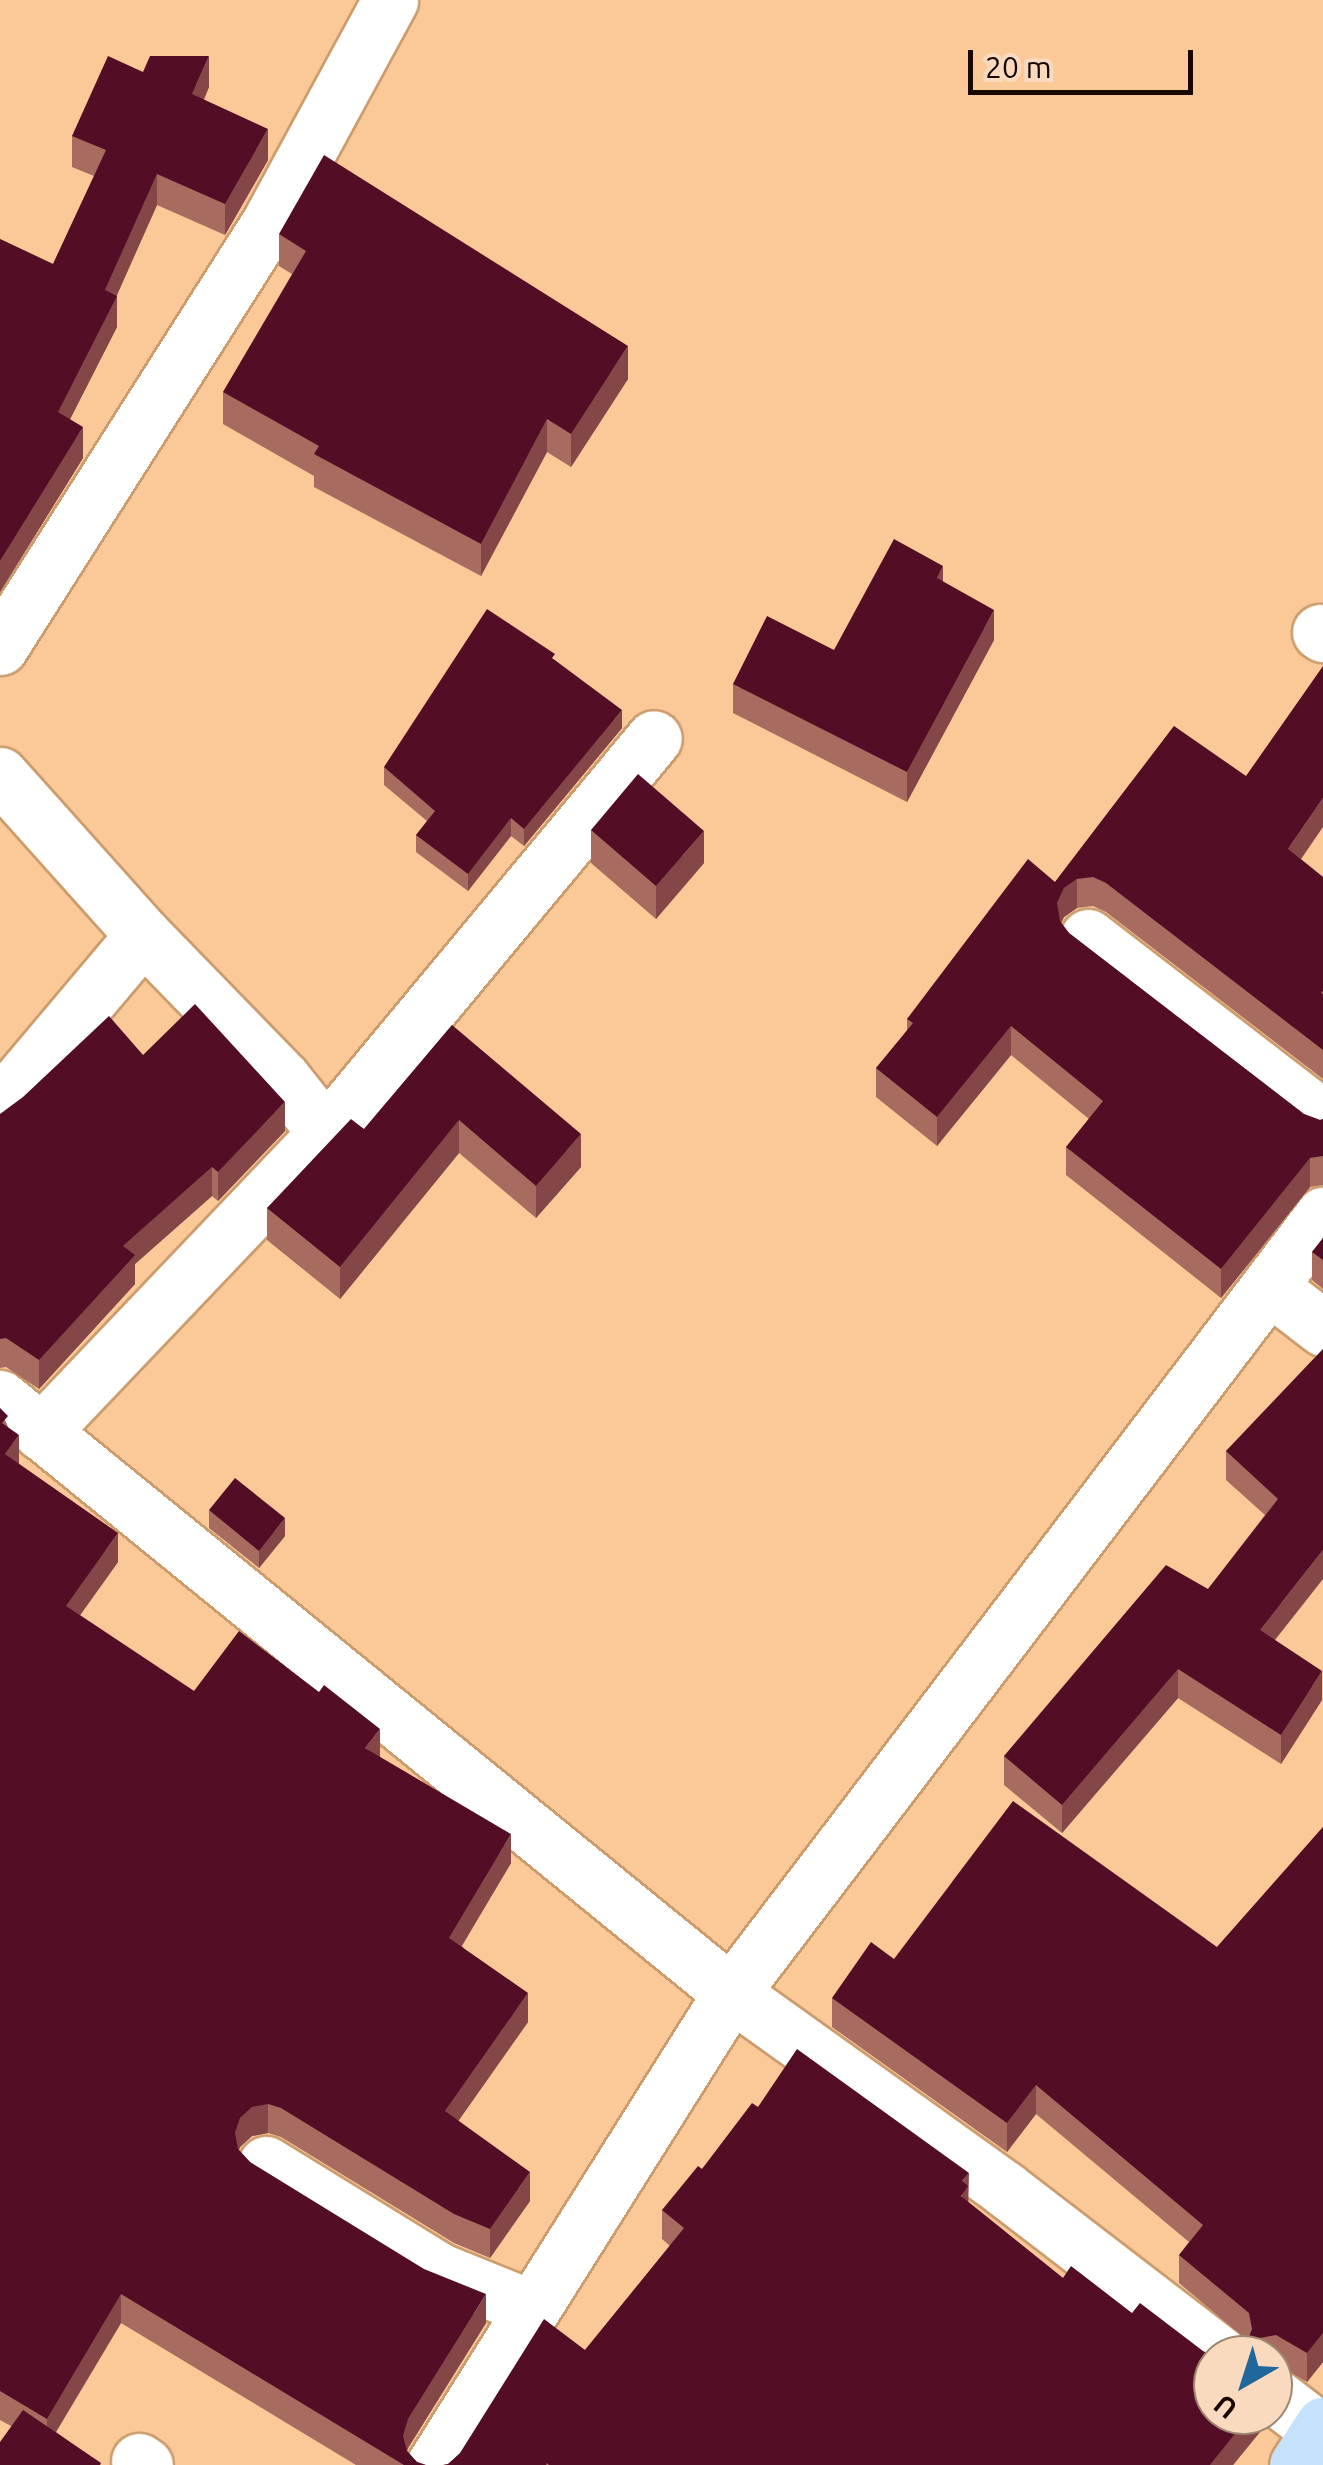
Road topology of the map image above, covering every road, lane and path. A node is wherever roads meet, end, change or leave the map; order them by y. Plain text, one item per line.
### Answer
1 (390, 0) edge
2 (0, 647) edge
3 (654, 738) dead end
4 (0, 775) edge
5 (142, 935) junction
6 (1088, 936) dead end
7 (0, 1104) edge
8 (1323, 1118) edge
9 (326, 1133) junction
10 (1323, 1215) edge
11 (1271, 1288) junction
12 (1323, 1328) edge
13 (0, 1398) edge
14 (41, 1432) junction
15 (731, 1993) junction
16 (266, 2164) dead end
17 (529, 2308) junction
18 (1195, 2335) edge
19 (1293, 2418) edge
20 (1313, 2440) edge
21 (434, 2465) edge

1 - 2 street
3 - 9 street
4 - 5 street
5 - 7 street
5 - 9 street
6 - 8 street
9 - 14 street
10 - 11 street
11 - 12 street
11 - 15 street
13 - 14 street
14 - 15 street
15 - 17 street
15 - 18 street
16 - 17 street
17 - 21 street
19 - 20 street

